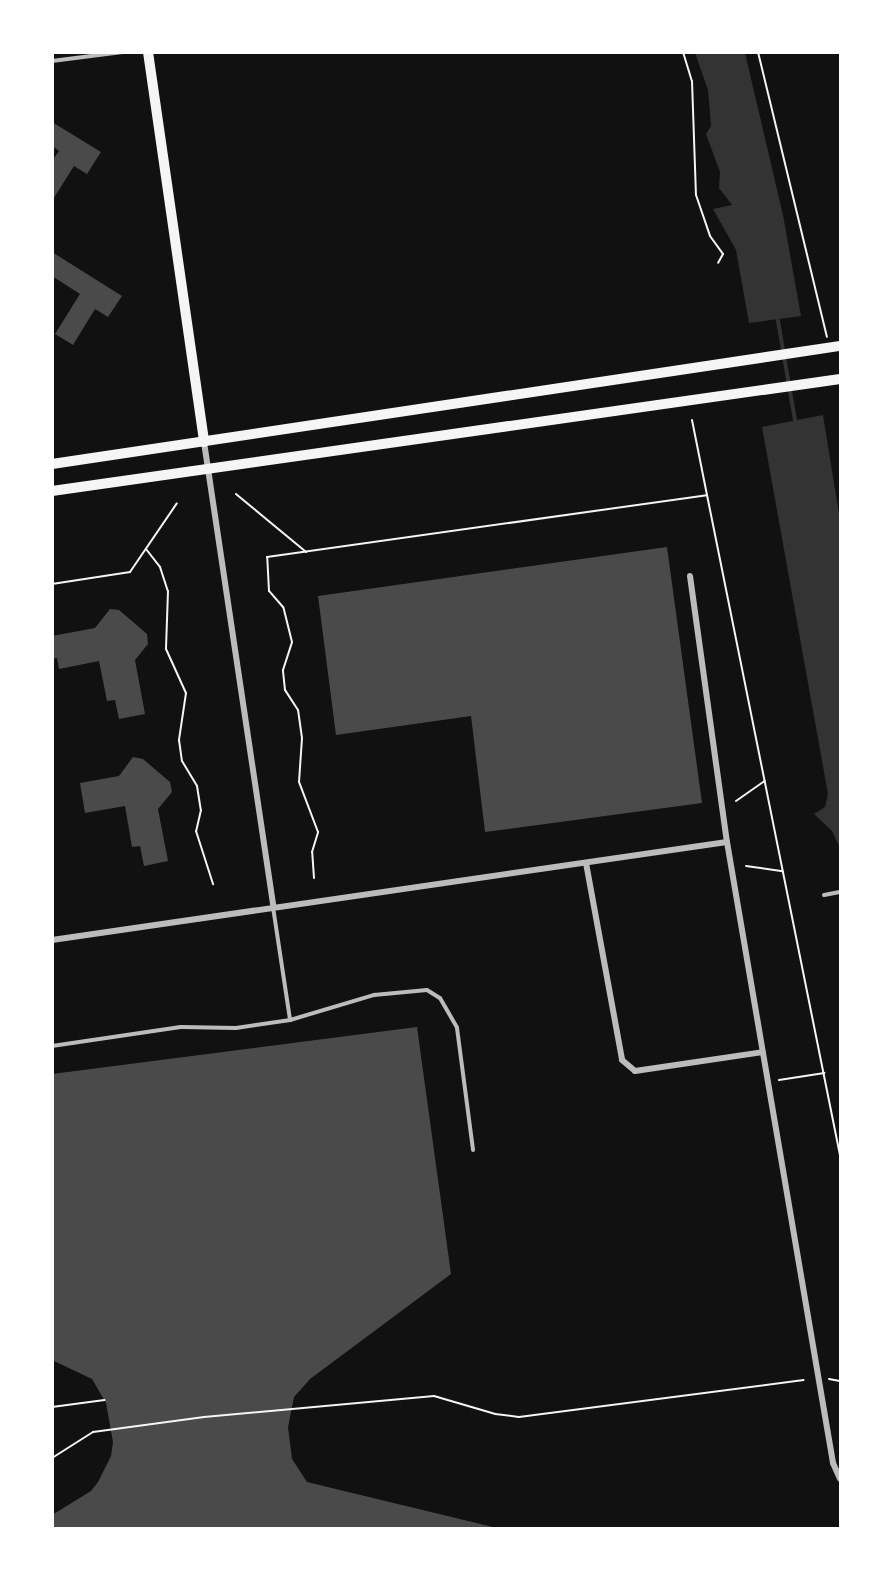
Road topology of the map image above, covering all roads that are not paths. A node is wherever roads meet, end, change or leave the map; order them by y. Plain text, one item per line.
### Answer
1 (122, 52) edge
2 (148, 52) edge
3 (52, 61) edge
4 (840, 346) edge
5 (840, 379) edge
6 (204, 441) junction
7 (52, 464) edge
8 (206, 469) junction
9 (52, 490) edge
10 (690, 576) dead end
11 (727, 842) junction
12 (586, 863) junction
13 (840, 892) edge
14 (824, 895) dead end
15 (273, 906) junction
16 (52, 939) edge
17 (290, 1020) junction
18 (52, 1046) edge
19 (763, 1052) junction
20 (473, 1150) dead end
21 (840, 1479) edge

1 - 3 lane
2 - 6 main road
4 - 6 main road
5 - 8 main road
6 - 7 main road
6 - 8 street
8 - 9 main road
8 - 15 street
10 - 11 street
11 - 12 street
11 - 19 street
12 - 15 street
12 - 19 street
13 - 14 lane
15 - 16 street
15 - 17 lane
17 - 18 lane
17 - 20 lane
19 - 21 street

